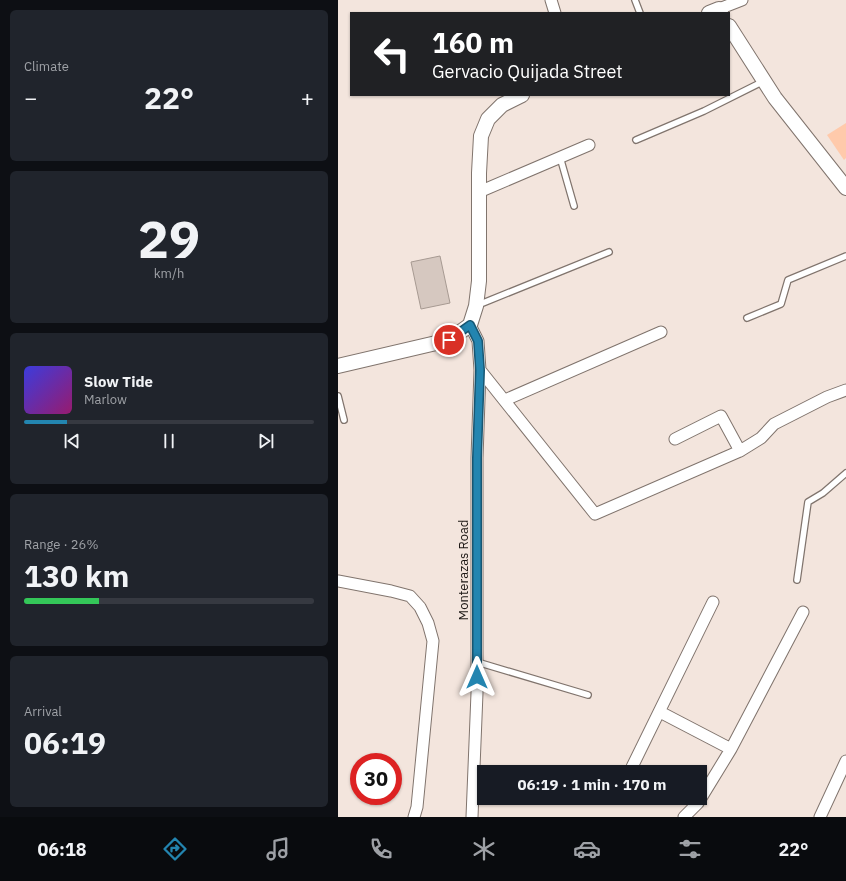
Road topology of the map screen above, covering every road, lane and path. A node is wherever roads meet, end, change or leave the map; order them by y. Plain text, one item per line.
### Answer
1 (551, 0) edge
2 (635, 0) edge
3 (742, 0) edge
4 (555, 12) edge
5 (640, 12) edge
6 (716, 12) edge
7 (730, 28) edge
8 (764, 81) junction
9 (520, 96) edge
10 (636, 140) dead end
11 (589, 146) dead end
12 (560, 157) junction
13 (846, 188) edge
14 (479, 192) junction
15 (574, 206) dead end
16 (609, 252) dead end
17 (846, 256) edge
18 (476, 306) junction
19 (747, 318) dead end
20 (470, 325) junction
21 (661, 332) dead end
22 (339, 363) edge
23 (480, 370) junction
24 (846, 390) edge
25 (338, 396) edge
26 (505, 400) junction
27 (344, 420) dead end
28 (675, 439) dead end
29 (740, 451) junction
30 (846, 472) edge
31 (797, 580) dead end
32 (338, 581) edge
33 (713, 602) dead end
34 (803, 612) dead end
35 (477, 662) junction
36 (588, 695) dead end
37 (660, 712) junction
38 (732, 749) junction
39 (846, 762) edge
40 (633, 765) edge
41 (414, 817) edge
42 (472, 817) edge
43 (684, 817) edge
44 (820, 817) edge

1 - 4 street
2 - 5 lane
3 - 6 street
7 - 8 street
8 - 10 lane
8 - 13 street
9 - 14 street
11 - 12 street
12 - 14 street
12 - 15 lane
14 - 18 street
16 - 18 lane
17 - 19 lane
18 - 20 street
20 - 22 street
20 - 23 street, Monterazas Road
21 - 26 street
23 - 26 street
23 - 35 street, Monterazas Road
24 - 29 street
25 - 27 lane
26 - 29 street
28 - 29 street
30 - 31 lane
32 - 41 street
33 - 37 street
34 - 38 street
35 - 36 lane
35 - 42 street, Monterazas Road
37 - 38 street
37 - 40 street
38 - 43 street
39 - 44 street

